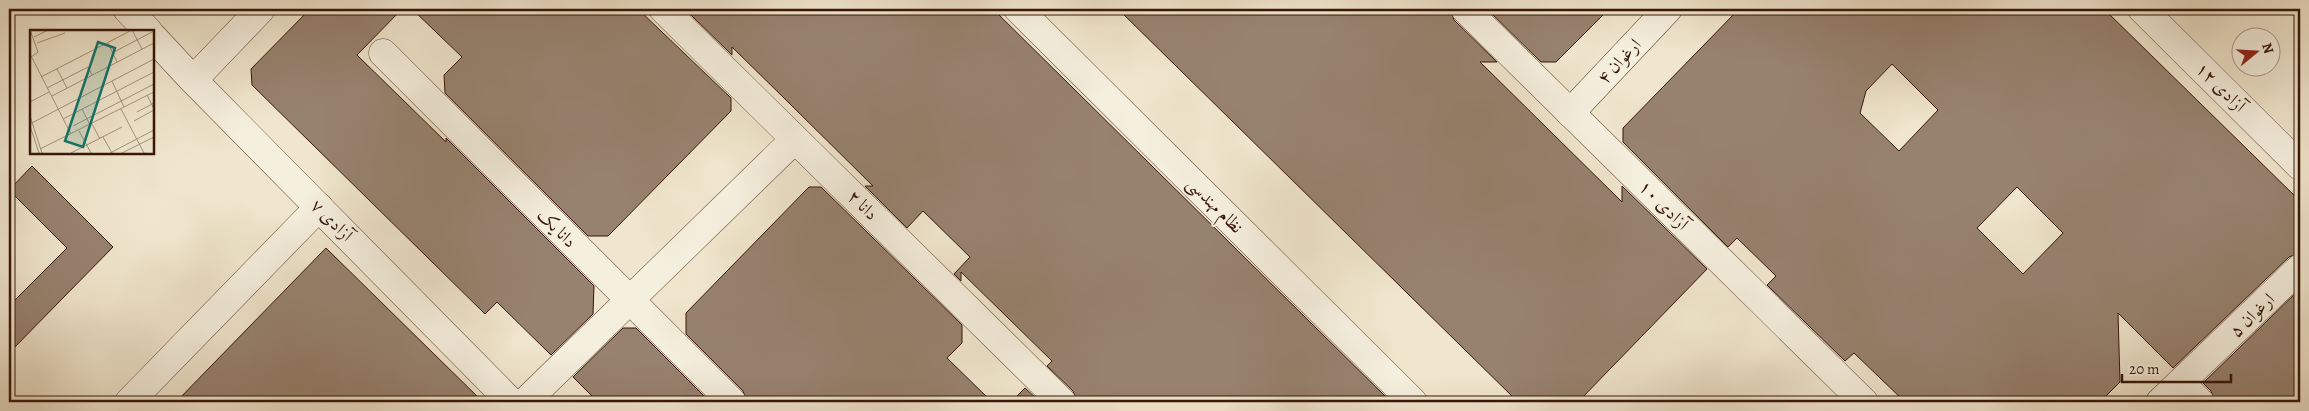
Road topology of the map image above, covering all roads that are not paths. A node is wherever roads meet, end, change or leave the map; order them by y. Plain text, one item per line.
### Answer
1 (127, 9) edge
2 (261, 9) edge
3 (664, 9) edge
4 (1018, 9) edge
5 (1464, 9) edge
6 (1668, 9) edge
7 (2142, 9) edge
8 (147, 30) edge
9 (154, 38) edge
10 (383, 53) dead end
11 (193, 80) junction
12 (1570, 113) junction
13 (795, 139) junction
14 (2300, 166) edge
15 (318, 207) junction
16 (2300, 268) edge
17 (630, 302) junction
18 (2180, 383) junction
19 (129, 402) edge
20 (511, 402) edge
21 (525, 402) edge
22 (732, 402) edge
23 (1062, 402) edge
24 (1413, 402) edge
25 (1864, 402) edge
26 (2160, 402) edge
27 (2200, 402) edge

1 - 8 street
2 - 11 street
3 - 13 street, دانا ۲
4 - 24 street, نظام مهندسی
5 - 12 street, آزادی ۱۰
6 - 12 street, ارغوان ۴
7 - 14 street, آزادی ۱۲
9 - 11 street, آزادی ۷
10 - 17 street, دانا یک
11 - 15 street, آزادی ۷
12 - 25 street, آزادی ۱۰
13 - 17 street
13 - 23 street, دانا ۲
15 - 19 street
15 - 20 street, آزادی ۷
16 - 18 street, ارغوان ۵
17 - 21 street
17 - 22 street, دانا یک
18 - 26 street, ارغوان ۵
18 - 27 street

